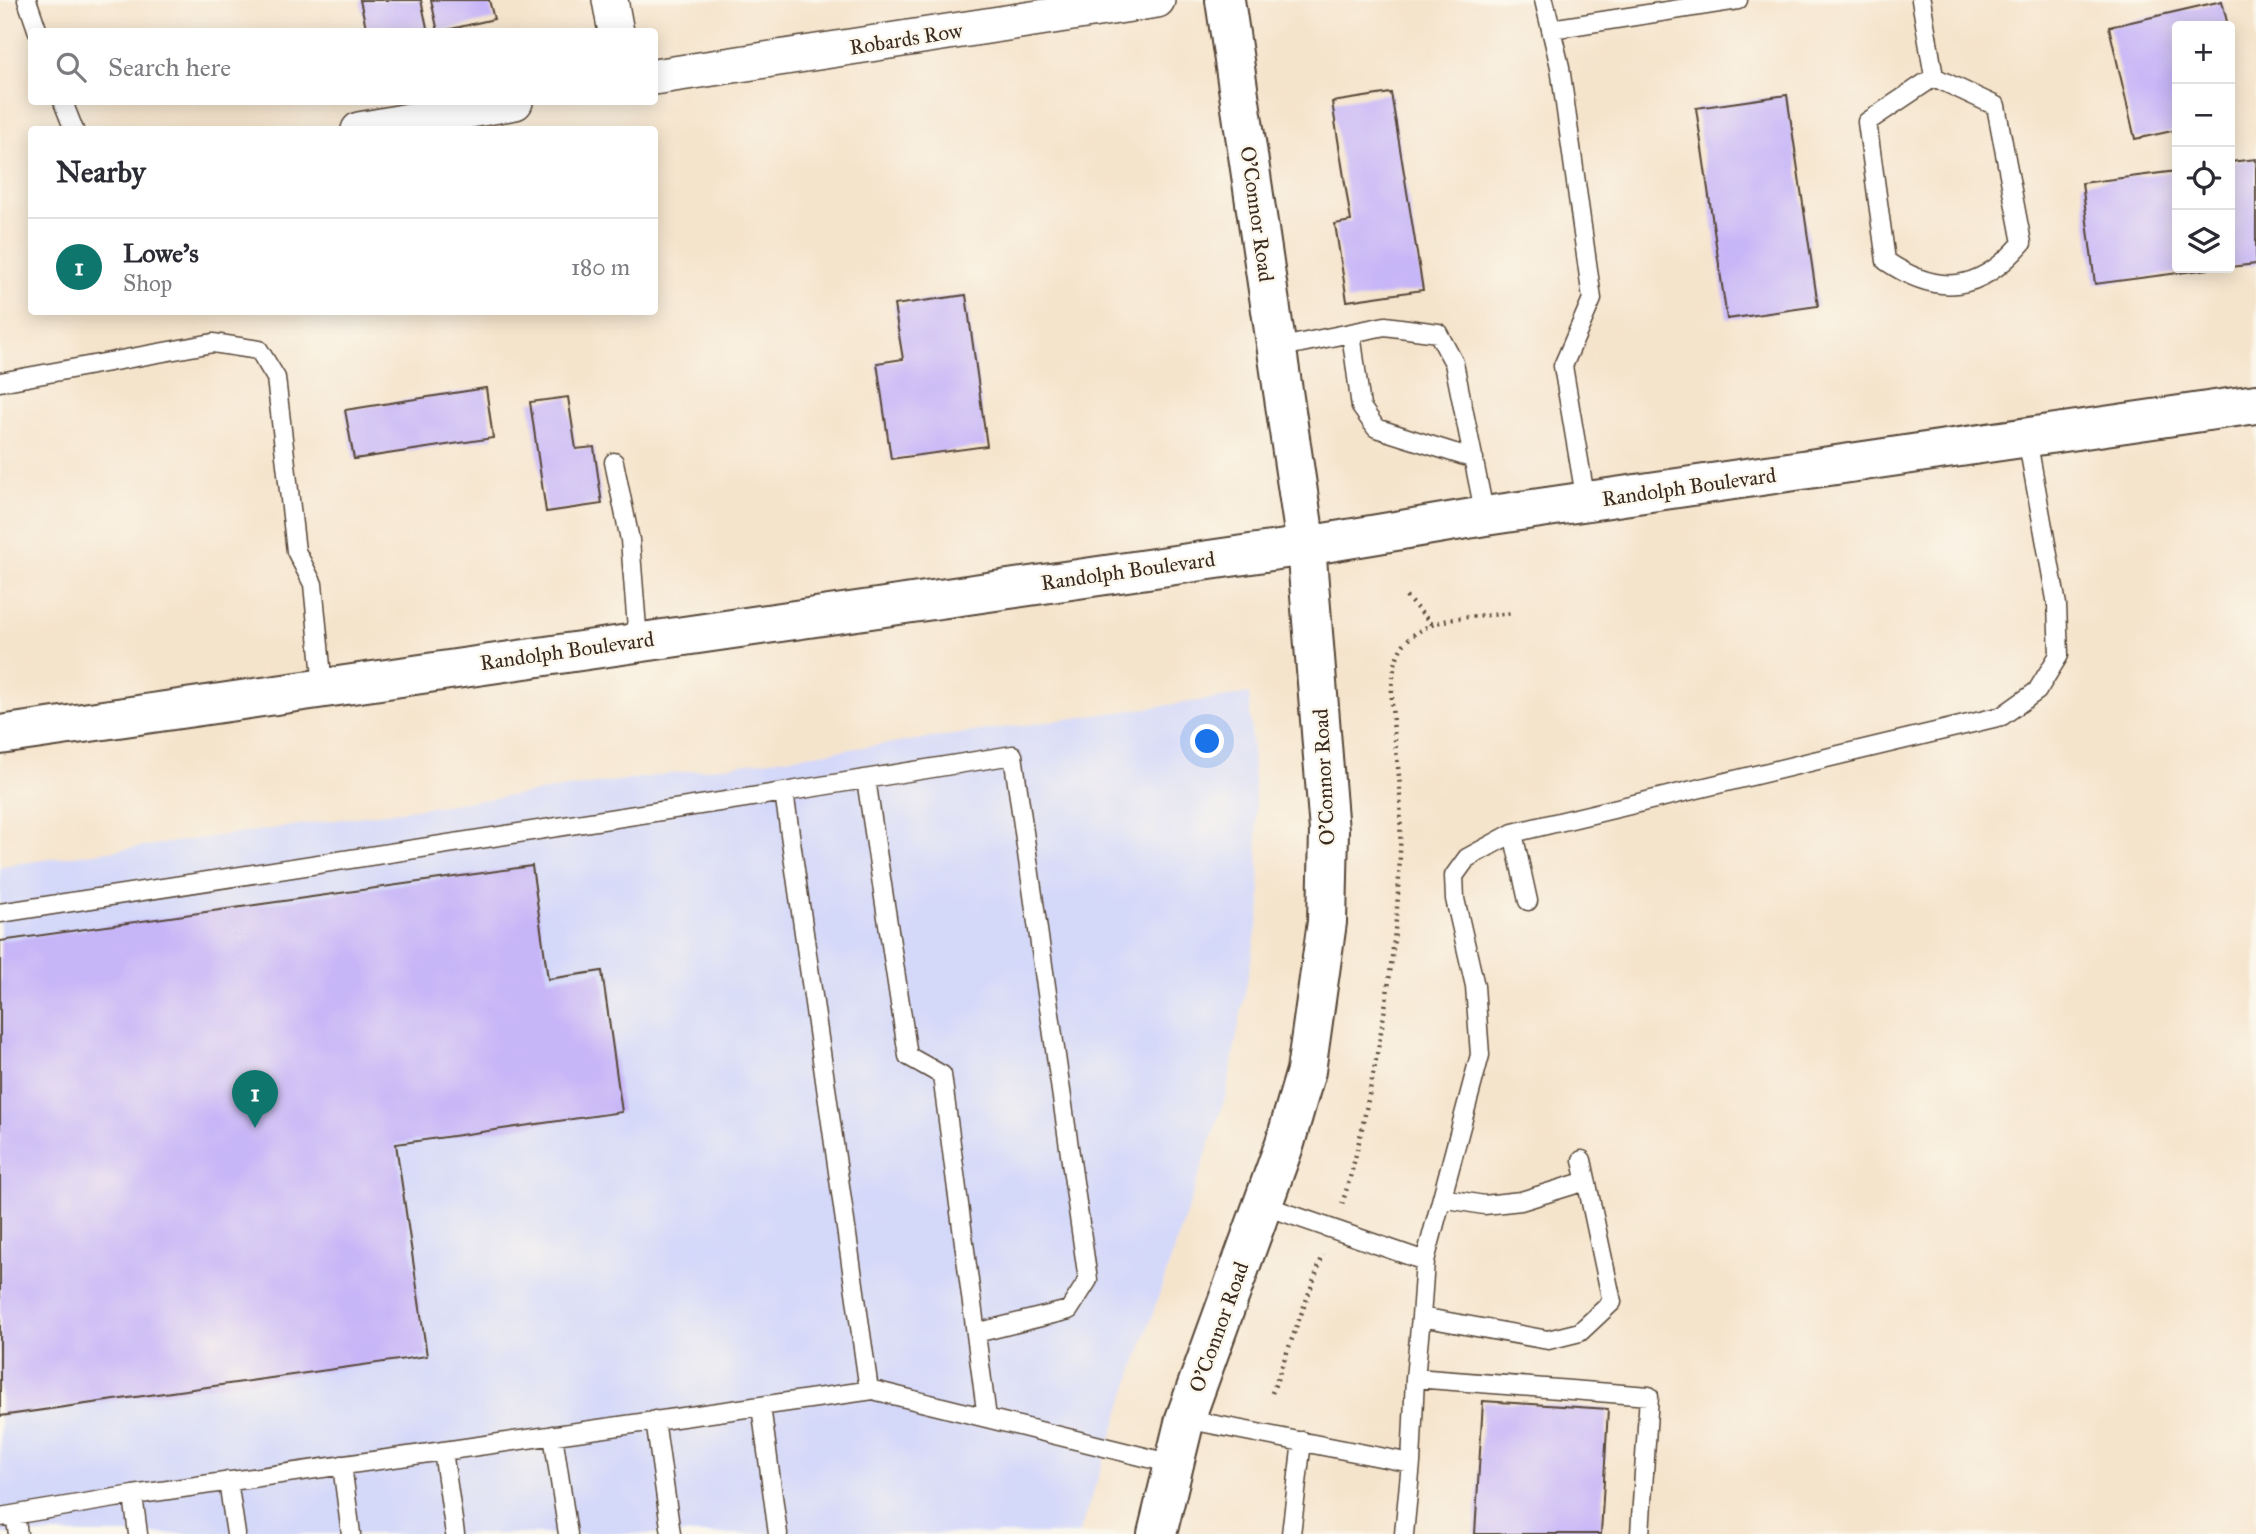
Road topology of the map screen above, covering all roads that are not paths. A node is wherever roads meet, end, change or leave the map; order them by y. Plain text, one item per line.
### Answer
1 (26, 0) edge
2 (610, 0) edge
3 (1157, 0) edge
4 (1225, 0) edge
5 (1544, 0) edge
6 (1738, 0) edge
7 (1921, 0) edge
8 (36, 28) edge
9 (615, 28) edge
10 (1550, 29) junction
11 (658, 76) edge
12 (1934, 77) junction
13 (64, 105) edge
14 (498, 105) edge
15 (72, 126) edge
16 (381, 126) edge
17 (1352, 333) junction
18 (1277, 348) junction
19 (0, 382) edge
20 (2256, 404) edge
21 (2027, 438) junction
22 (1474, 459) junction
23 (614, 462) dead end
24 (1586, 502) junction
25 (1485, 516) junction
26 (1306, 546) junction
27 (638, 641) junction
28 (323, 687) junction
29 (0, 735) edge
30 (866, 779) junction
31 (784, 792) junction
32 (1513, 832) junction
33 (1528, 901) dead end
34 (0, 913) edge
35 (1582, 1160) dead end
36 (1586, 1181) junction
37 (1442, 1198) junction
38 (1263, 1205) junction
39 (1425, 1261) junction
40 (1420, 1317) junction
41 (976, 1332) junction
42 (1415, 1378) junction
43 (869, 1390) junction
44 (761, 1406) junction
45 (987, 1418) junction
46 (1185, 1419) junction
47 (655, 1420) junction
48 (553, 1435) junction
49 (1302, 1441) junction
50 (443, 1451) junction
51 (1411, 1463) junction
52 (1172, 1464) junction
53 (342, 1465) junction
54 (228, 1481) junction
55 (133, 1495) junction
56 (8, 1516) edge
57 (18, 1534) edge
58 (138, 1534) edge
59 (236, 1534) edge
60 (351, 1534) edge
61 (455, 1534) edge
62 (568, 1534) edge
63 (671, 1534) edge
64 (778, 1534) edge
65 (1157, 1534) edge
66 (1291, 1534) edge
67 (1404, 1534) edge
68 (1640, 1534) edge

1 - 8 lane
2 - 9 street
3 - 11 street, Robards Row
4 - 18 main road, O'Connor Road
5 - 10 lane
6 - 10 lane
7 - 12 lane
10 - 24 lane
12 - 12 lane
13 - 15 lane
14 - 16 street
17 - 18 lane
17 - 22 lane
17 - 22 lane
18 - 26 main road, O'Connor Road
19 - 28 lane
20 - 21 main road, Randolph Boulevard
21 - 24 main road, Randolph Boulevard
21 - 32 lane
22 - 25 lane
23 - 27 lane
24 - 25 main road, Randolph Boulevard
25 - 26 main road, Randolph Boulevard
26 - 27 main road, Randolph Boulevard
26 - 38 main road, O'Connor Road
27 - 28 main road, Randolph Boulevard
28 - 29 main road, Randolph Boulevard
30 - 31 lane
30 - 41 lane
30 - 41 lane
31 - 34 lane
31 - 43 lane
32 - 33 lane
32 - 37 lane
35 - 36 lane
36 - 37 lane
36 - 40 lane
37 - 39 lane
38 - 39 lane
38 - 46 main road, O'Connor Road
39 - 40 lane
40 - 42 lane
41 - 45 lane
42 - 51 lane
42 - 68 lane
43 - 44 lane
43 - 45 lane
44 - 47 lane
44 - 64 lane
45 - 52 lane
46 - 49 lane
46 - 52 main road, O'Connor Road
47 - 48 lane
47 - 63 lane
48 - 50 lane
48 - 62 lane
49 - 51 lane
49 - 66 lane
50 - 53 lane
50 - 61 lane
51 - 67 lane
52 - 65 main road, O'Connor Road
53 - 54 lane
53 - 60 lane
54 - 55 lane
54 - 59 lane
55 - 56 lane
55 - 58 lane
56 - 57 lane

